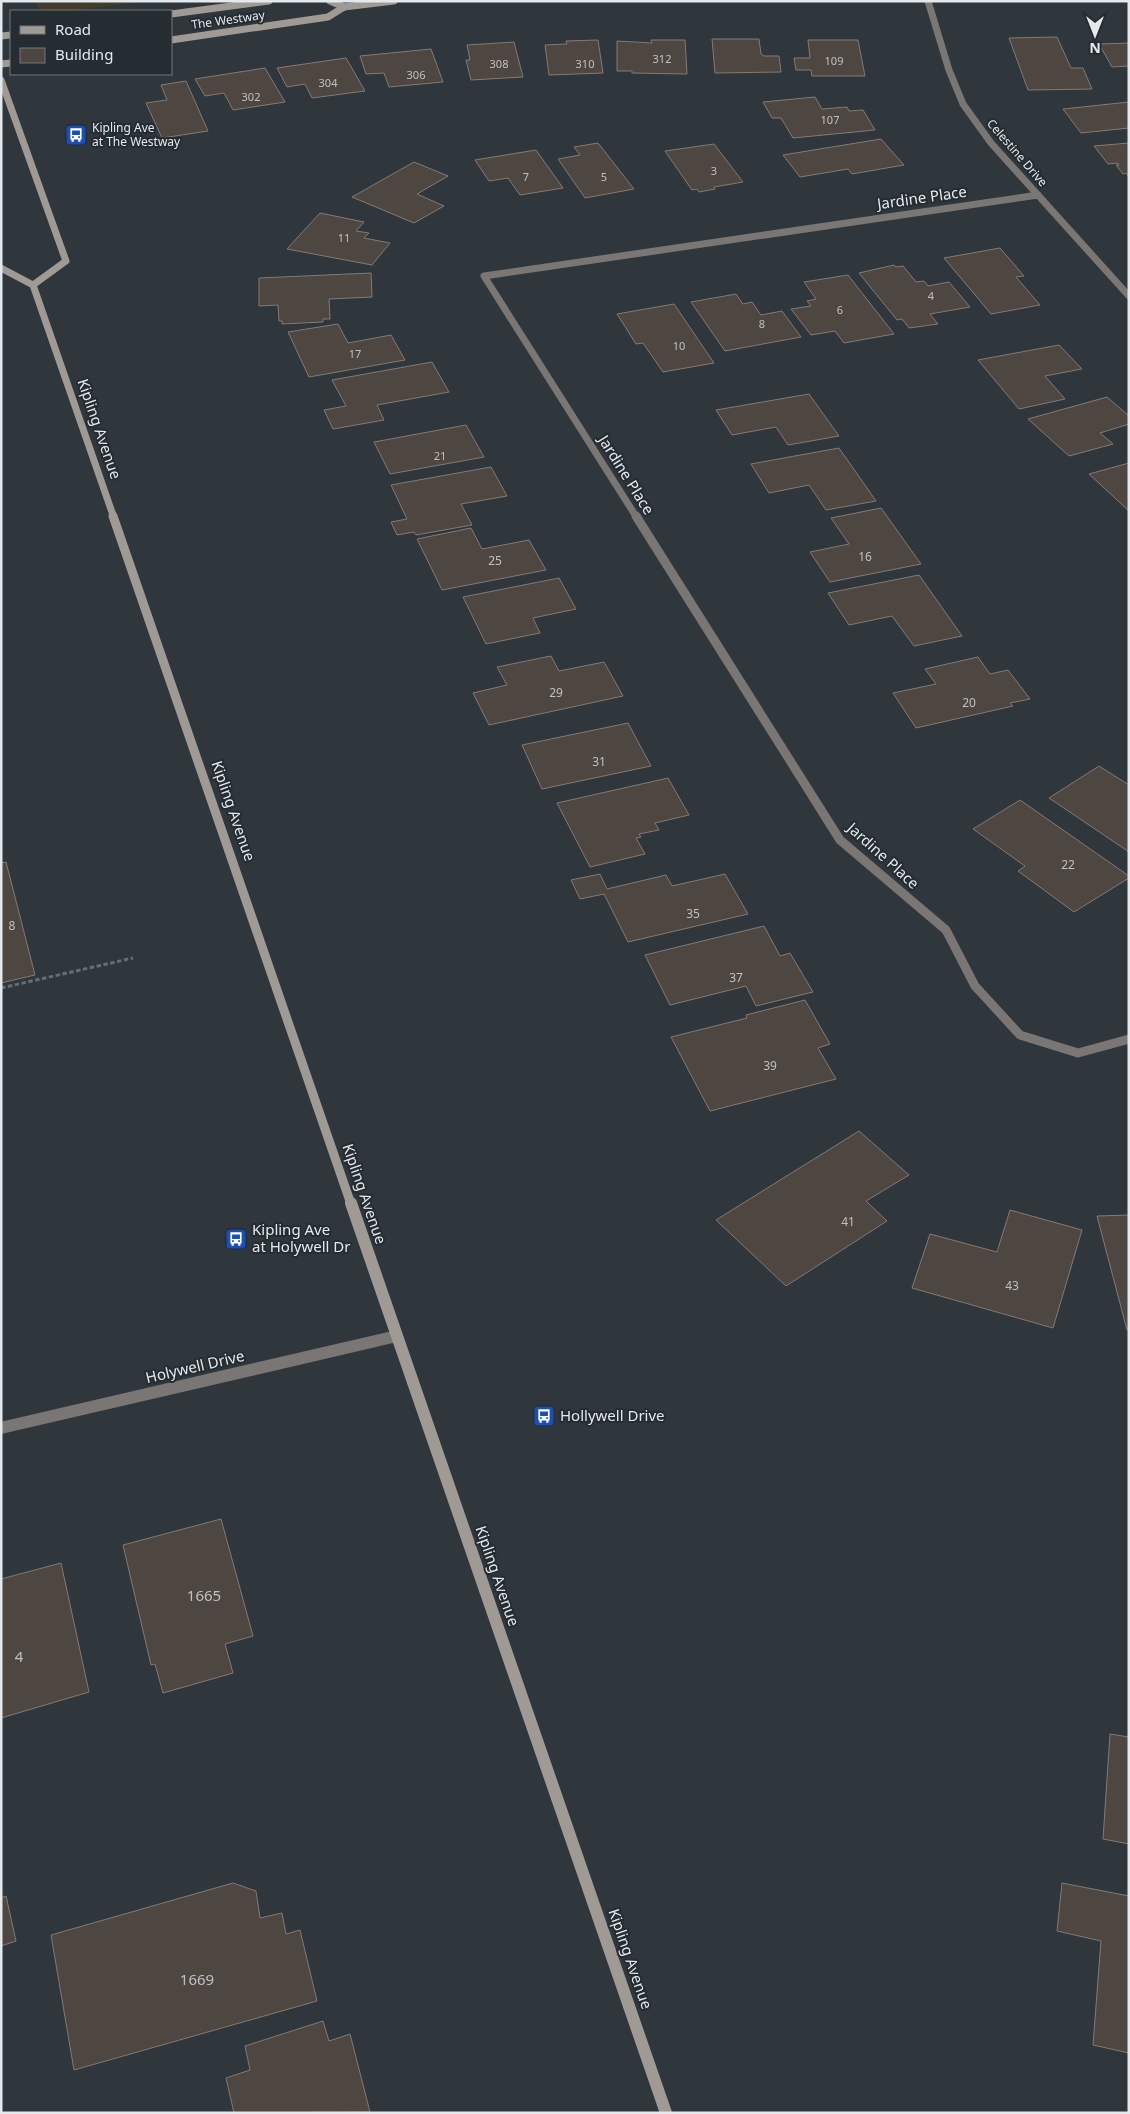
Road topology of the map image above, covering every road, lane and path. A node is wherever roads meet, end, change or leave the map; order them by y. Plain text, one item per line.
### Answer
1 (269, 1) edge
2 (330, 1) edge
3 (394, 1) edge
4 (928, 1) edge
5 (344, 7) junction
6 (172, 14) edge
7 (172, 40) edge
8 (1, 80) edge
9 (1038, 195) junction
10 (1, 268) edge
11 (33, 285) junction
12 (1129, 296) edge
13 (133, 958) dead end
14 (1, 988) edge
15 (1129, 1039) edge
16 (397, 1336) junction
17 (1, 1428) edge
18 (666, 2113) edge

1 - 6 main road, The Westway
2 - 5 main road
3 - 5 main road, The Westway
4 - 9 street, Celestine Drive
5 - 7 main road, The Westway
8 - 11 main road
9 - 12 street, Celestine Drive
9 - 15 street, Jardine Place
10 - 11 main road
11 - 16 main road, Kipling Avenue
13 - 14 path
16 - 17 street, Holywell Drive
16 - 18 main road, Kipling Avenue

